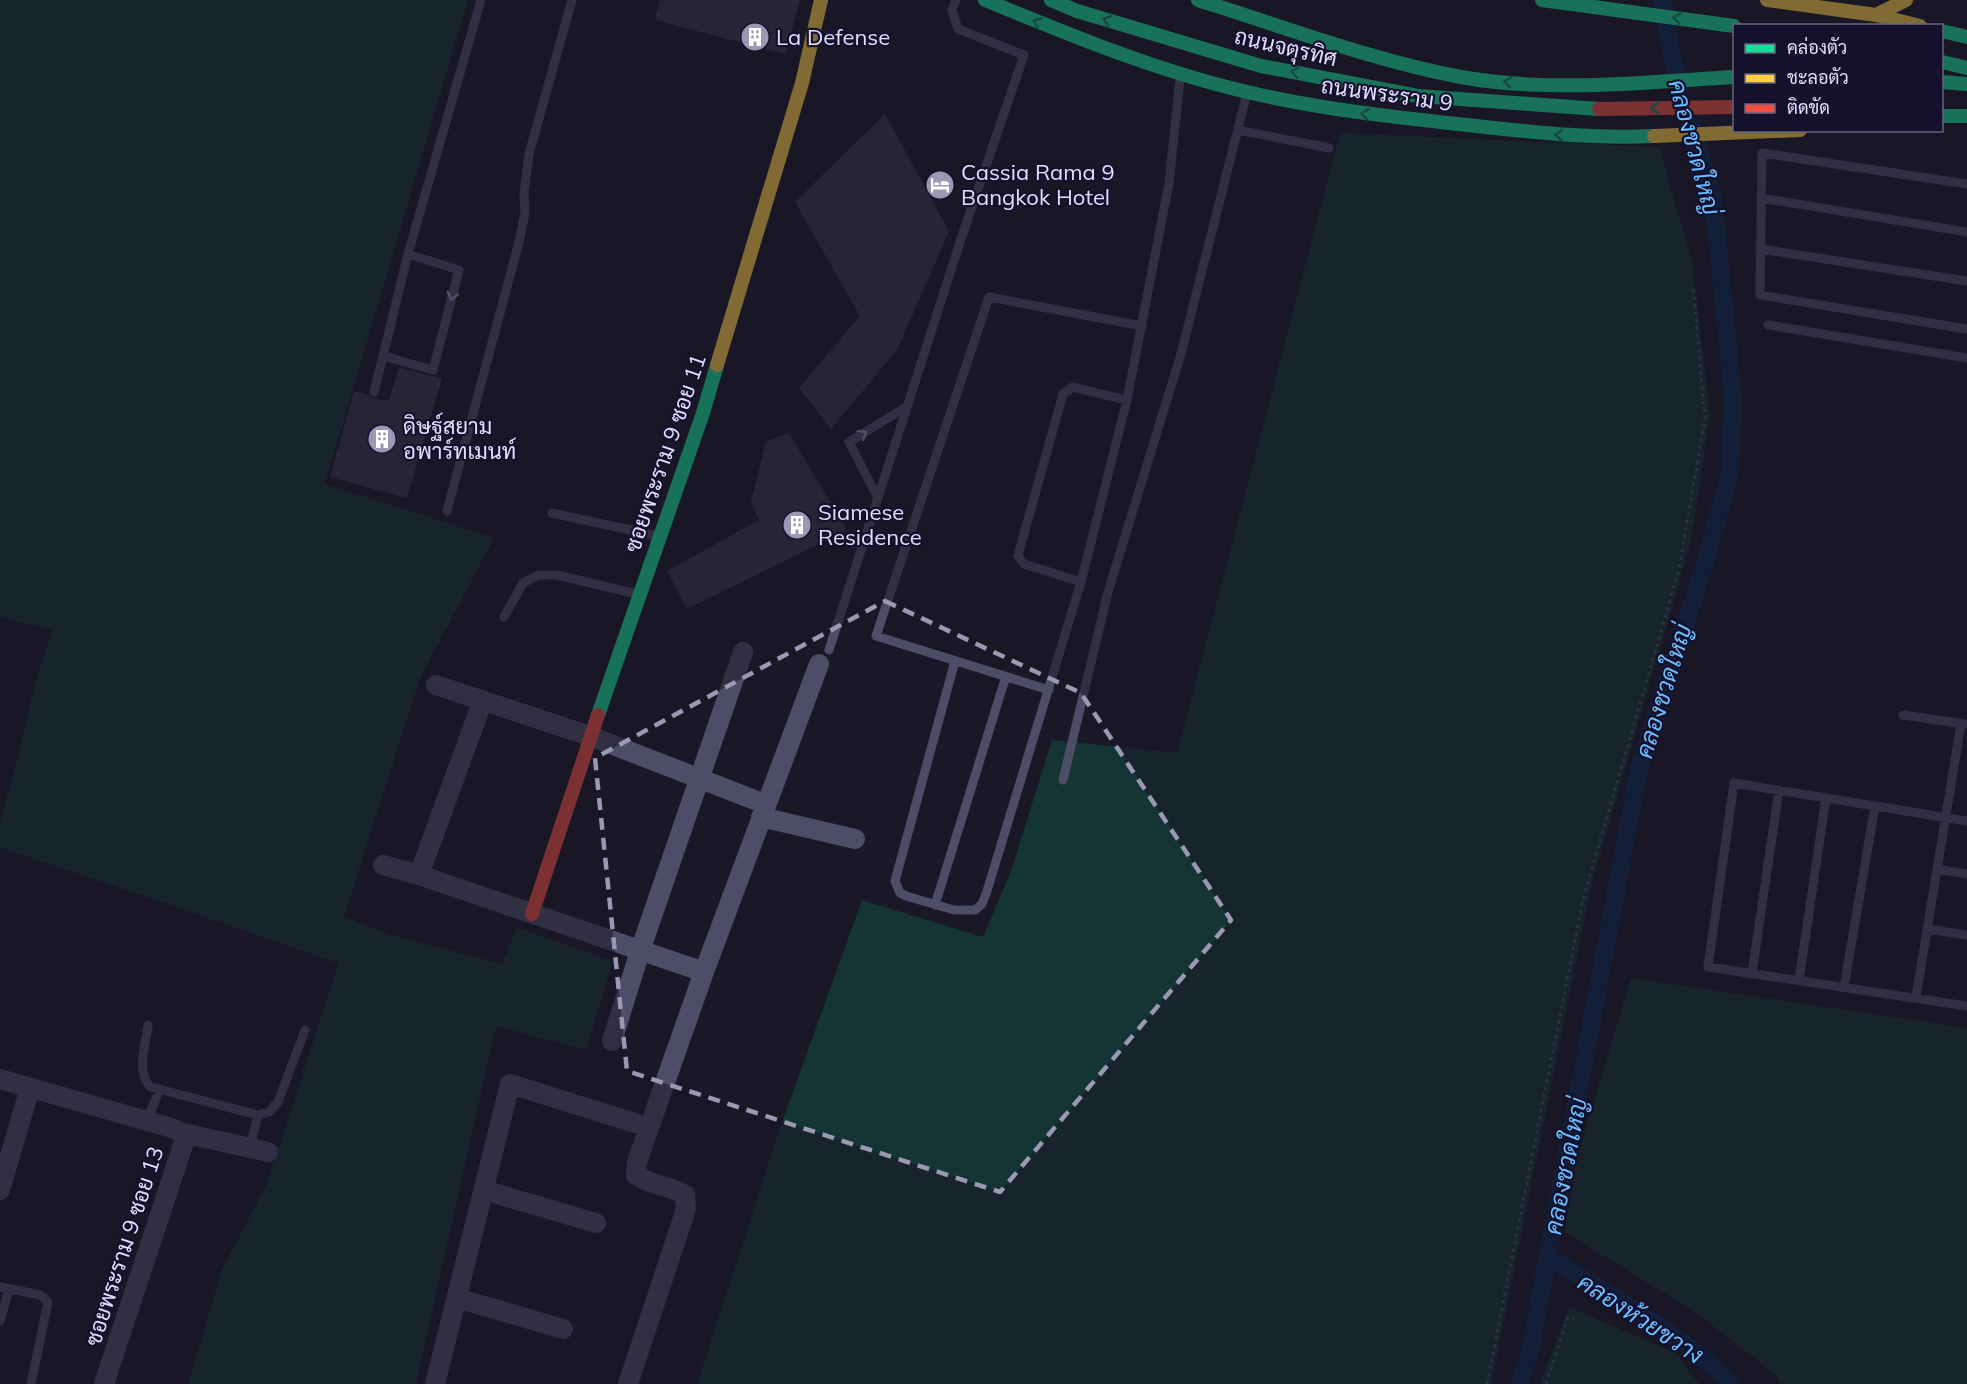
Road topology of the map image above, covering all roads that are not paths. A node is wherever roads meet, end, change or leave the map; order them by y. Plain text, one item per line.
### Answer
1 (481, 0) edge
2 (572, 0) edge
3 (821, 0) edge
4 (956, 0) edge
5 (985, 0) edge
6 (1051, 0) edge
7 (1198, 0) edge
8 (1542, 0) edge
9 (1767, 0) edge
10 (1906, 0) edge
11 (1876, 15) junction
12 (1912, 24) edge
13 (1733, 26) edge
14 (1943, 31) edge
15 (1967, 31) edge
16 (1967, 37) edge
17 (1943, 62) edge
18 (1967, 68) edge
19 (1181, 74) junction
20 (1733, 77) edge
21 (1943, 82) edge
22 (1967, 85) edge
23 (1943, 91) edge
24 (1247, 92) junction
25 (1733, 106) edge
26 (1943, 116) edge
27 (1967, 116) edge
28 (1238, 130) junction
29 (1777, 132) edge
30 (1329, 148) dead end
31 (1967, 184) edge
32 (1761, 198) junction
33 (1967, 232) edge
34 (1760, 249) junction
35 (408, 255) junction
36 (1967, 280) edge
37 (1768, 325) dead end
38 (1142, 326) junction
39 (1967, 329) edge
40 (383, 356) junction
41 (1967, 358) edge
42 (374, 392) dead end
43 (1127, 400) junction
44 (908, 406) junction
45 (878, 498) junction
46 (447, 511) dead end
47 (552, 513) dead end
48 (660, 536) junction
49 (1081, 582) junction
50 (640, 594) junction
51 (504, 617) dead end
52 (743, 652) dead end
53 (824, 657) joint
54 (955, 661) junction
55 (1006, 676) junction
56 (436, 685) dead end
57 (1049, 690) junction
58 (483, 700) junction
59 (1903, 715) dead end
60 (1964, 724) edge
61 (590, 736) junction
62 (700, 779) junction
63 (1063, 780) dead end
64 (1779, 790) junction
65 (1826, 798) junction
66 (1875, 806) junction
67 (763, 811) junction
68 (1946, 818) junction
69 (1967, 821) edge
70 (855, 839) dead end
71 (383, 865) dead end
72 (1937, 869) junction
73 (1967, 874) edge
74 (419, 875) junction
75 (935, 905) junction
76 (532, 914) junction
77 (1927, 929) junction
78 (1967, 935) edge
79 (640, 951) junction
80 (704, 972) junction
81 (1752, 973) junction
82 (1799, 980) junction
83 (1844, 987) junction
84 (1916, 997) junction
85 (1967, 1006) edge
86 (148, 1025) dead end
87 (305, 1030) dead end
88 (612, 1041) dead end
89 (0, 1079) edge
90 (30, 1088) junction
91 (160, 1089) junction
92 (258, 1115) junction
93 (147, 1120) junction
94 (635, 1123) dead end
95 (183, 1133) junction
96 (259, 1149) joint
97 (0, 1190) edge
98 (484, 1190) junction
99 (596, 1223) dead end
100 (4, 1288) edge
101 (457, 1298) junction
102 (0, 1321) edge
103 (563, 1329) dead end
104 (32, 1384) edge
105 (104, 1384) edge
106 (435, 1384) edge
107 (628, 1384) edge

1 - 35 lane
2 - 46 lane
3 - 48 main road, ซอยพระราม 9 ซอย 11
4 - 44 lane
19 -> 5 main road, ถนนพระราม 9
25 -> 6 main road, ถนนจตุรทิศ
20 -> 7 main road
13 -> 8 main road
9 - 11 main road
10 - 11 main road
11 - 12 main road
14 - 15 main road
14 - 16 main road
17 - 18 main road
19 - 24 main road, ถนนพระราม 9
19 - 38 lane
21 - 22 main road
22 - 23 main road
24 - 28 lane
29 -> 24 main road, ถนนพระราม 9
26 - 27 main road
28 - 30 lane
28 - 63 lane
31 - 32 lane
32 - 33 lane
32 - 34 lane
34 - 36 lane
34 - 39 lane
35 - 40 lane
35 -> 40 lane
37 - 41 lane
38 - 43 lane
38 - 54 lane
40 - 42 lane
43 - 49 lane
43 - 49 lane
44 - 45 lane
45 -> 44 lane
45 - 53 lane
47 - 48 lane
48 - 50 main road, ซอยพระราม 9 ซอย 11
49 - 57 lane
50 - 51 lane
50 - 61 main road, ซอยพระราม 9 ซอย 11
52 - 62 street
53 - 67 street
54 - 55 lane
54 - 75 lane
55 - 57 lane
55 - 75 lane
56 - 58 street
57 - 75 lane
58 - 61 street
58 - 74 street
59 - 60 lane
60 - 68 lane
61 - 62 street
61 - 76 main road, ซอยพระราม 9 ซอย 11
62 - 67 street
62 - 79 street
64 - 65 lane
64 - 81 lane
64 - 81 lane
65 - 66 lane
65 - 82 lane
66 - 68 lane
66 - 83 lane
67 - 70 street
67 - 80 street
68 - 69 lane
68 - 72 lane
71 - 74 street
72 - 73 lane
72 - 77 lane
74 - 76 street
76 - 79 street
77 - 78 lane
77 - 84 lane
79 - 80 street
79 - 88 street
80 - 107 street
81 - 82 lane
82 - 83 lane
83 - 84 lane
84 - 85 lane
86 - 91 lane
87 - 92 lane
89 - 90 street, ซอยพระราม 9 ซอย 13
90 - 93 street, ซอยพระราม 9 ซอย 13
90 - 97 street
91 - 92 lane
91 - 93 lane
92 - 96 lane
93 - 95 street, ซอยพระราม 9 ซอย 13
94 - 98 street
95 - 96 street
95 - 105 street, ซอยพระราม 9 ซอย 13
98 - 99 street
98 - 101 street
100 - 102 lane
100 - 104 lane
101 - 103 street
101 - 106 street

